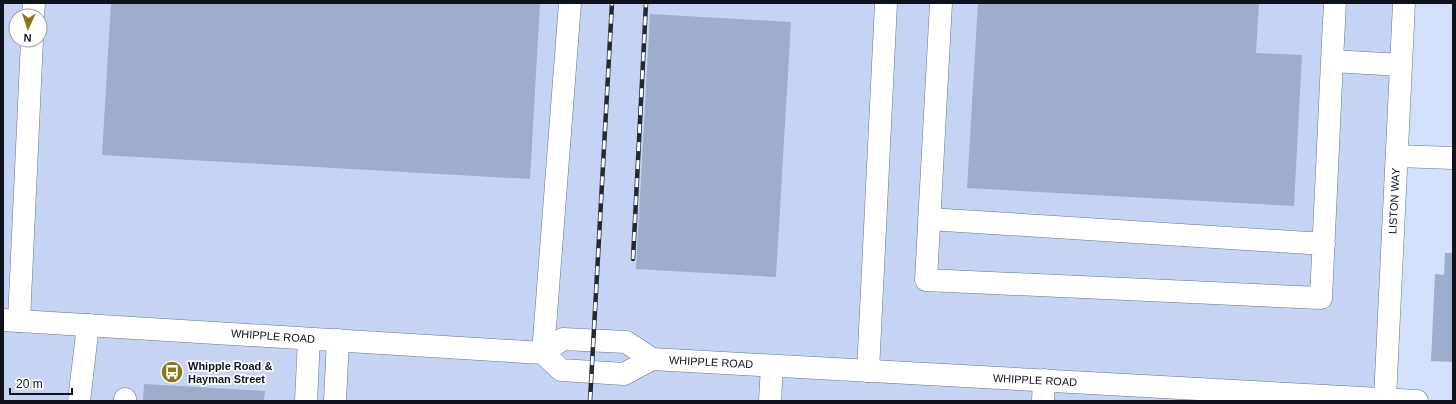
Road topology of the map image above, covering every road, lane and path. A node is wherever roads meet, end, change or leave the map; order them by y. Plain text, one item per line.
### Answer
1 (570, 3) edge
2 (886, 3) edge
3 (941, 3) edge
4 (1335, 3) edge
5 (1404, 3) edge
6 (31, 48) edge
7 (1332, 61) junction
8 (1401, 65) junction
9 (1397, 156) junction
10 (1453, 158) edge
11 (929, 219) junction
12 (1324, 244) junction
13 (11, 320) edge
14 (88, 325) junction
15 (309, 339) junction
16 (338, 340) junction
17 (543, 353) junction
18 (652, 359) junction
19 (772, 366) junction
20 (868, 371) junction
21 (1044, 391) edge
22 (1188, 394) edge
23 (1385, 399) junction
24 (79, 401) edge
25 (306, 401) edge
26 (335, 401) edge
27 (770, 401) edge
28 (1417, 401) edge

1 - 17 main road
2 - 20 main road
3 - 11 main road
4 - 7 main road
5 - 8 main road, LISTON WAY
6 - 13 main road
7 - 8 main road
7 - 12 main road
8 - 9 main road, LISTON WAY
9 - 10 main road
9 - 23 main road, LISTON WAY
11 - 12 main road
11 - 12 main road
13 - 14 main road, WHIPPLE ROAD
14 - 15 main road, WHIPPLE ROAD
14 - 24 main road
15 - 16 main road, WHIPPLE ROAD
15 - 25 main road
16 - 17 main road, WHIPPLE ROAD
16 - 26 main road
17 - 18 main road, WHIPPLE ROAD
17 - 18 main road
18 - 19 main road, WHIPPLE ROAD
19 - 20 main road, WHIPPLE ROAD
19 - 27 main road
20 - 21 main road, WHIPPLE ROAD
21 - 22 main road, WHIPPLE ROAD
22 - 23 main road, WHIPPLE ROAD
23 - 28 main road, WHIPPLE ROAD

